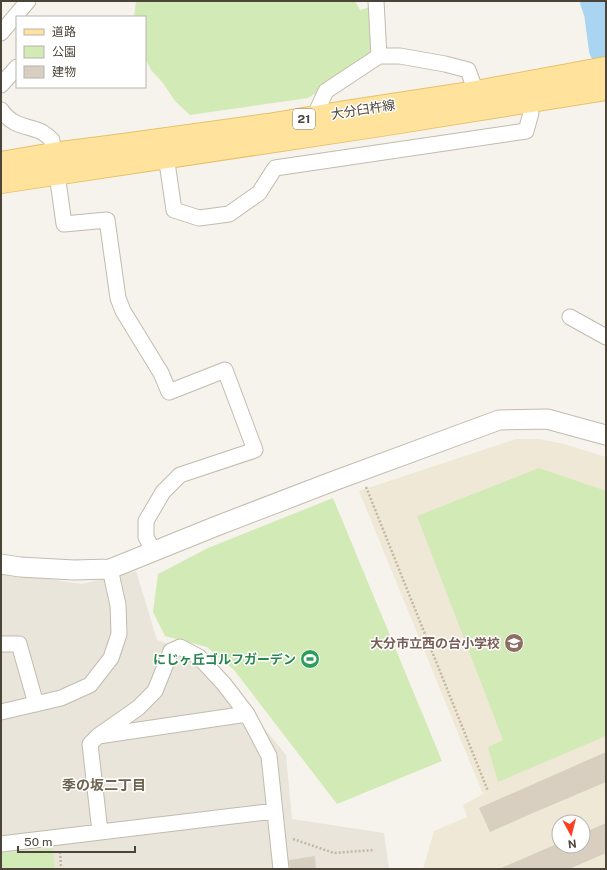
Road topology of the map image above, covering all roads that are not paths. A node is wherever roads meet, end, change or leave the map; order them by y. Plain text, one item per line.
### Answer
1 (28, 1) edge
2 (376, 1) edge
3 (1, 33) edge
4 (379, 56) junction
5 (16, 67) edge
6 (606, 68) edge
7 (1, 85) edge
8 (606, 89) edge
9 (528, 92) junction
10 (478, 100) junction
11 (1, 110) edge
12 (314, 117) junction
13 (165, 149) junction
14 (1, 163) edge
15 (55, 164) junction
16 (1, 182) edge
17 (570, 317) dead end
18 (606, 337) edge
19 (606, 435) edge
20 (154, 552) junction
21 (1, 564) edge
22 (110, 569) junction
23 (1, 644) edge
24 (36, 704) junction
25 (1, 712) edge
26 (247, 714) junction
27 (98, 736) junction
28 (275, 811) junction
29 (100, 832) junction
30 (1, 844) edge
31 (281, 869) edge

1 - 3 street
2 - 4 street
4 - 10 street
4 - 12 street
5 - 7 street
6 - 9 main road, 大分臼杵線 / 21
8 - 9 main road, 大分臼杵線 / 21
9 - 10 main road, 大分臼杵線 / 21
9 - 13 street
10 - 12 main road, 大分臼杵線 / 21
10 - 13 main road, 大分臼杵線 / 21
11 - 15 street
12 - 13 main road, 大分臼杵線 / 21
13 - 15 main road, 大分臼杵線 / 21
14 - 15 main road, 大分臼杵線 / 21
15 - 16 main road, 大分臼杵線 / 21
15 - 20 street
17 - 18 street
19 - 20 street
20 - 22 street
21 - 22 street
22 - 24 street
23 - 24 street
24 - 25 street
26 - 27 street
26 - 27 street
26 - 28 street
27 - 29 street
28 - 29 street
28 - 31 street
29 - 30 street

